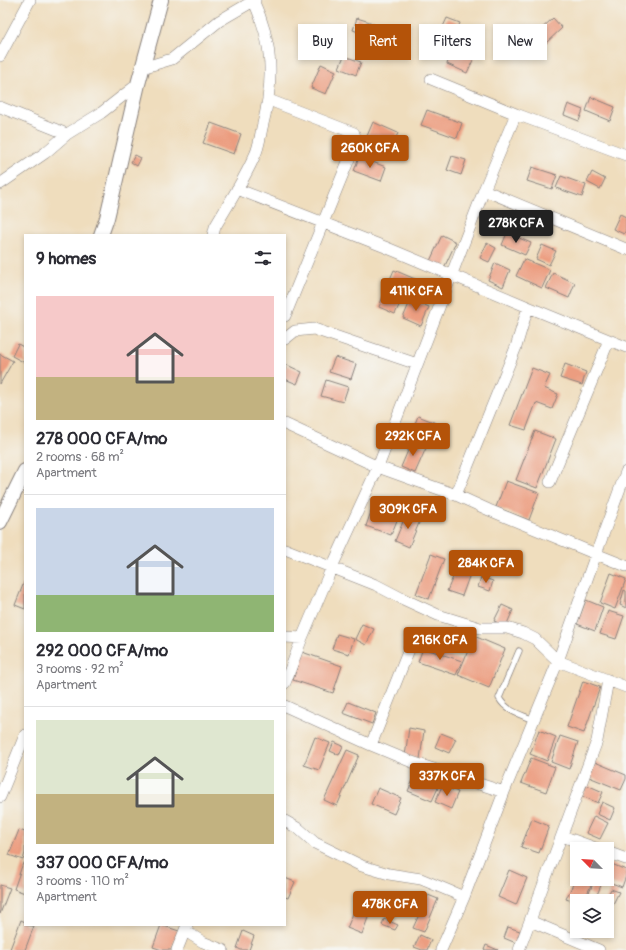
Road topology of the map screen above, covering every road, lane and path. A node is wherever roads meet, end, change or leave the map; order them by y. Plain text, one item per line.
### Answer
1 (30, 0) edge
2 (161, 0) edge
3 (254, 0) edge
4 (0, 56) edge
5 (142, 68) junction
6 (431, 78) dead end
7 (138, 84) junction
8 (268, 100) junction
9 (0, 107) edge
10 (516, 114) junction
11 (67, 134) junction
12 (626, 155) edge
13 (0, 184) edge
14 (237, 189) junction
15 (484, 190) junction
16 (323, 222) junction
17 (101, 234) edge
18 (213, 234) edge
19 (626, 249) edge
20 (451, 275) junction
21 (528, 307) junction
22 (286, 314) edge
23 (286, 338) edge
24 (609, 340) junction
25 (626, 347) edge
26 (417, 364) junction
27 (286, 424) edge
28 (378, 467) junction
29 (626, 472) edge
30 (24, 473) edge
31 (550, 482) dead end
32 (456, 495) junction
33 (0, 522) edge
34 (286, 549) edge
35 (596, 554) junction
36 (626, 566) edge
37 (332, 567) junction
38 (286, 637) edge
39 (302, 638) junction
40 (412, 642) dead end
41 (519, 651) dead end
42 (558, 661) junction
43 (286, 680) edge
44 (608, 680) junction
45 (626, 687) edge
46 (286, 706) edge
47 (535, 720) junction
48 (24, 737) edge
49 (371, 745) junction
50 (504, 792) junction
51 (0, 797) edge
52 (286, 822) edge
53 (562, 836) junction
54 (579, 842) edge
55 (614, 855) edge
56 (626, 859) edge
57 (464, 897) junction
58 (530, 922) junction
59 (186, 928) edge
60 (177, 950) edge
61 (223, 950) edge
62 (441, 950) edge
63 (519, 950) edge
64 (599, 950) edge

1 - 4 street
2 - 5 street
3 - 5 street
3 - 8 street
5 - 7 street
6 - 10 street
7 - 11 street
7 - 17 street
8 - 14 street
8 - 16 street
9 - 11 street
10 - 12 street
10 - 15 street
11 - 13 street
14 - 16 street
14 - 18 street
15 - 19 street
15 - 20 street
16 - 20 street
16 - 22 street
20 - 21 street
20 - 26 street
21 - 24 street
21 - 32 street
23 - 26 street
24 - 25 street
24 - 31 street
26 - 28 street
27 - 28 street
28 - 32 street
28 - 37 street
29 - 35 street
30 - 33 street
32 - 35 street
34 - 37 street
35 - 36 street
35 - 42 street
37 - 39 street
37 - 42 street
38 - 39 street
39 - 43 street
40 - 49 street
41 - 47 lane
42 - 44 street
42 - 47 street
44 - 45 street
44 - 53 street
46 - 49 street
47 - 50 street
48 - 51 street
49 - 50 street
50 - 57 street
52 - 57 street
53 - 54 street
53 - 58 street
55 - 56 street
57 - 62 street
58 - 63 street
58 - 64 street
59 - 60 street
59 - 61 street

